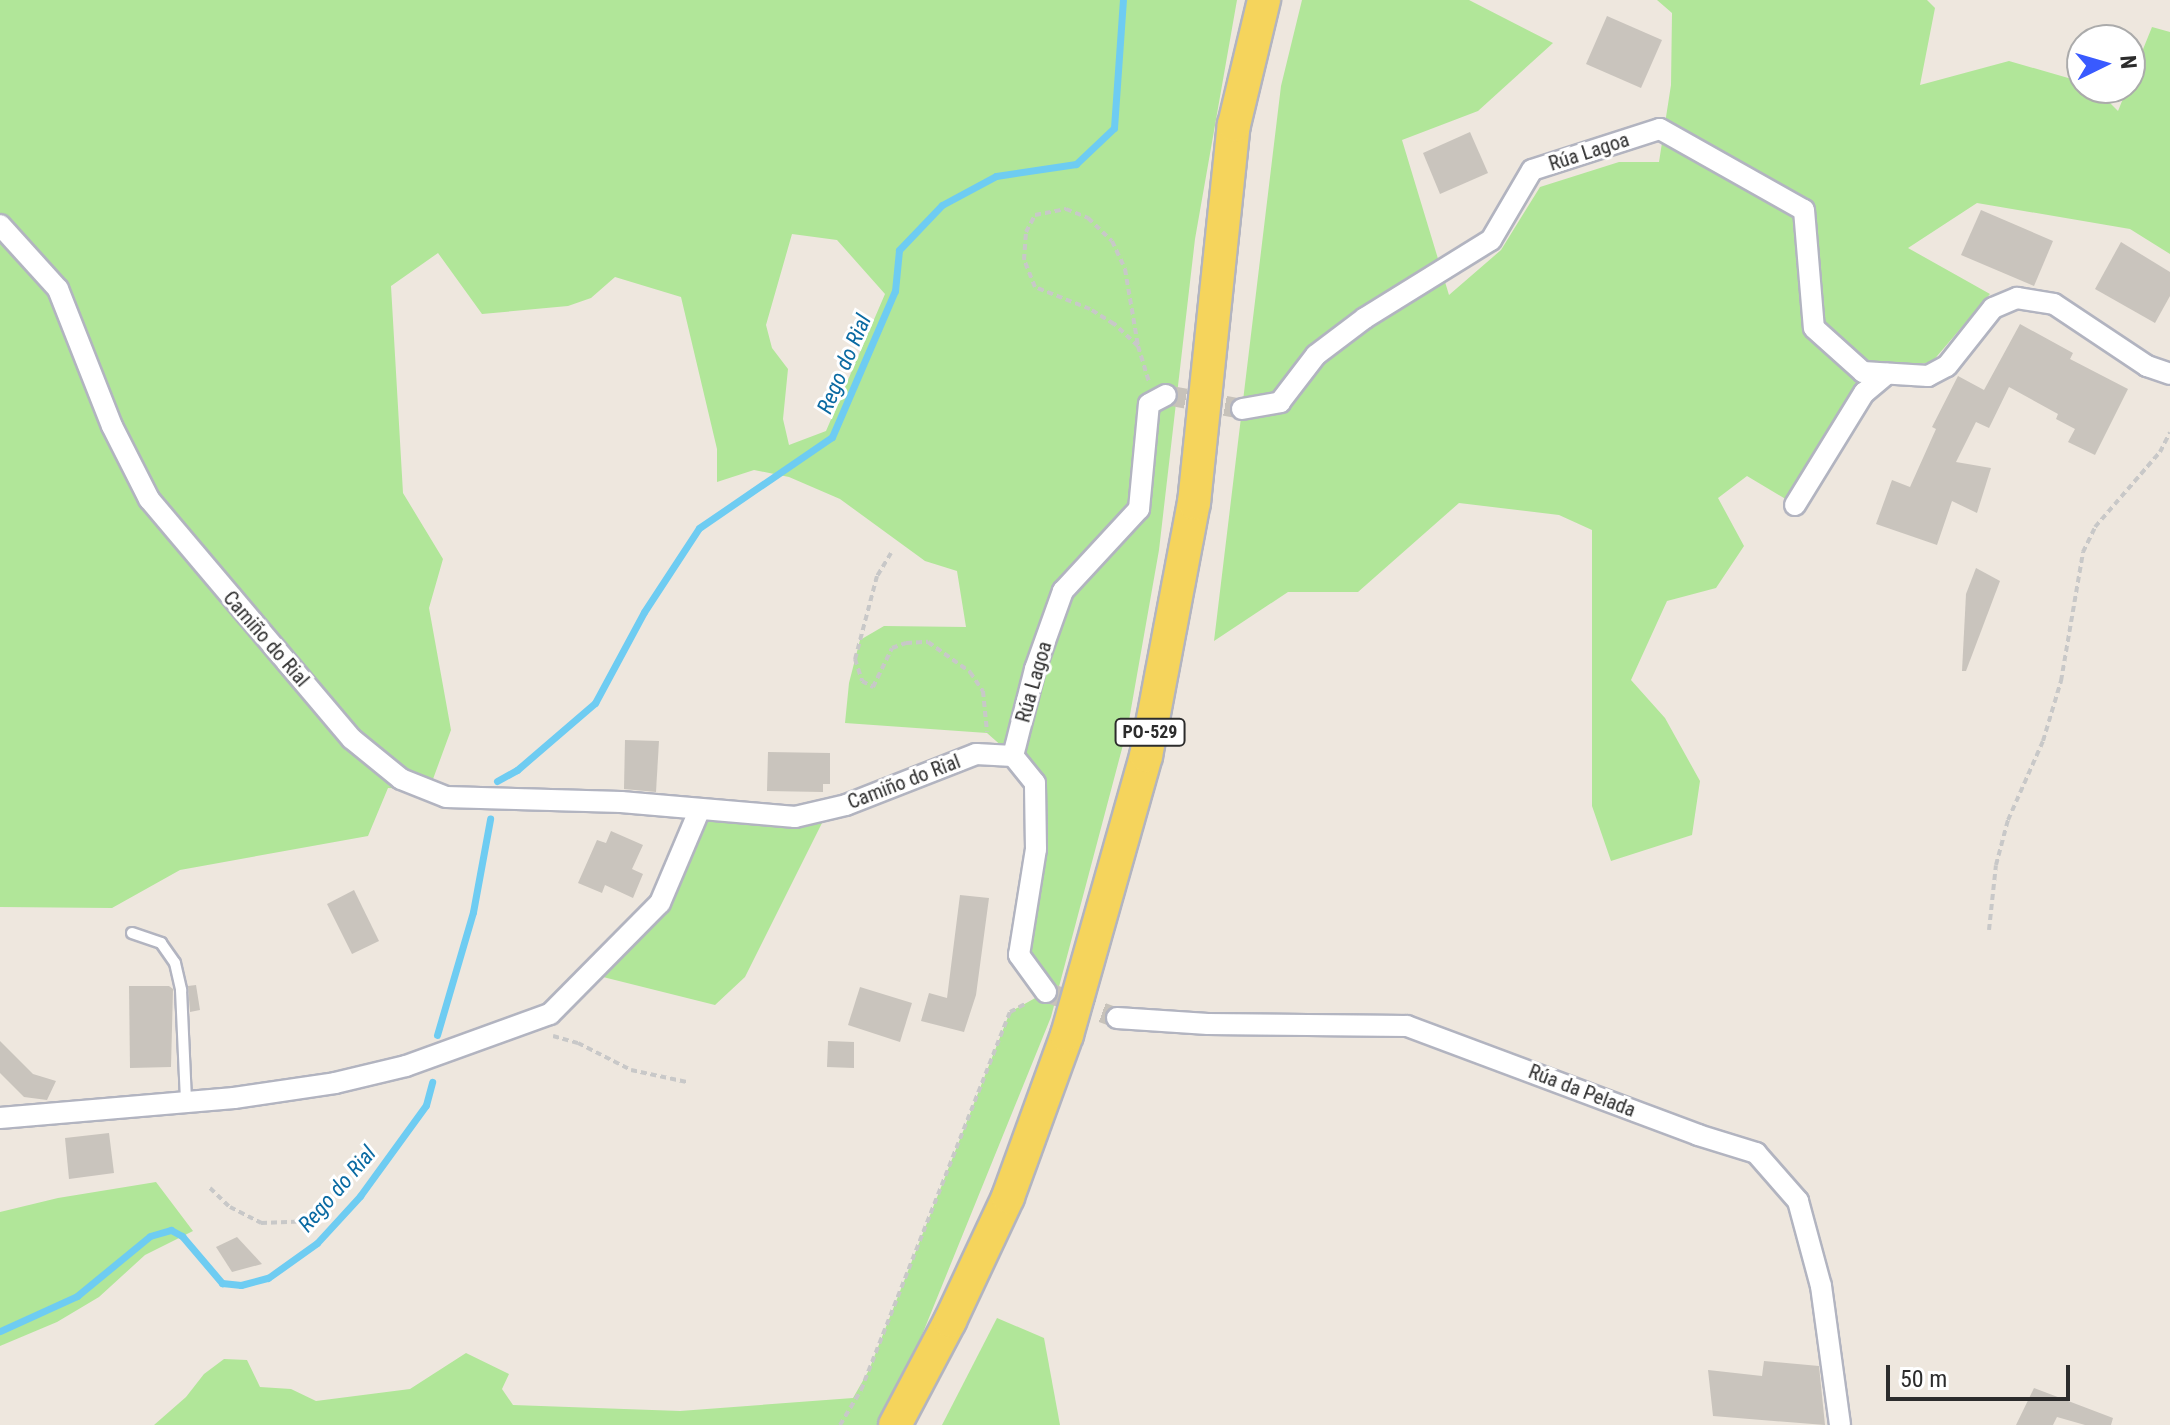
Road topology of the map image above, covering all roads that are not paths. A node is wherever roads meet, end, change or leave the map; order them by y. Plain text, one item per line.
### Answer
1 (1264, 0) edge
2 (0, 225) edge
3 (1887, 374) junction
4 (2170, 374) edge
5 (1158, 400) road end
6 (1242, 409) tunnel mouth
7 (1795, 505) dead end
8 (1013, 756) junction
9 (699, 811) junction
10 (132, 933) dead end
11 (1046, 992) tunnel mouth
12 (1117, 1018) tunnel mouth
13 (186, 1102) junction
14 (0, 1118) edge
15 (895, 1425) edge
16 (1840, 1425) edge

1 - 15 main road, PO-529
2 - 9 street, Camiño do Rial
3 - 4 street, Rúa Lagoa
3 - 6 street, Rúa Lagoa
3 - 7 street
5 - 8 street, Rúa Lagoa
8 - 9 street, Camiño do Rial
8 - 11 street
9 - 13 street
10 - 13 lane
12 - 16 street, Rúa da Pelada
13 - 14 street

